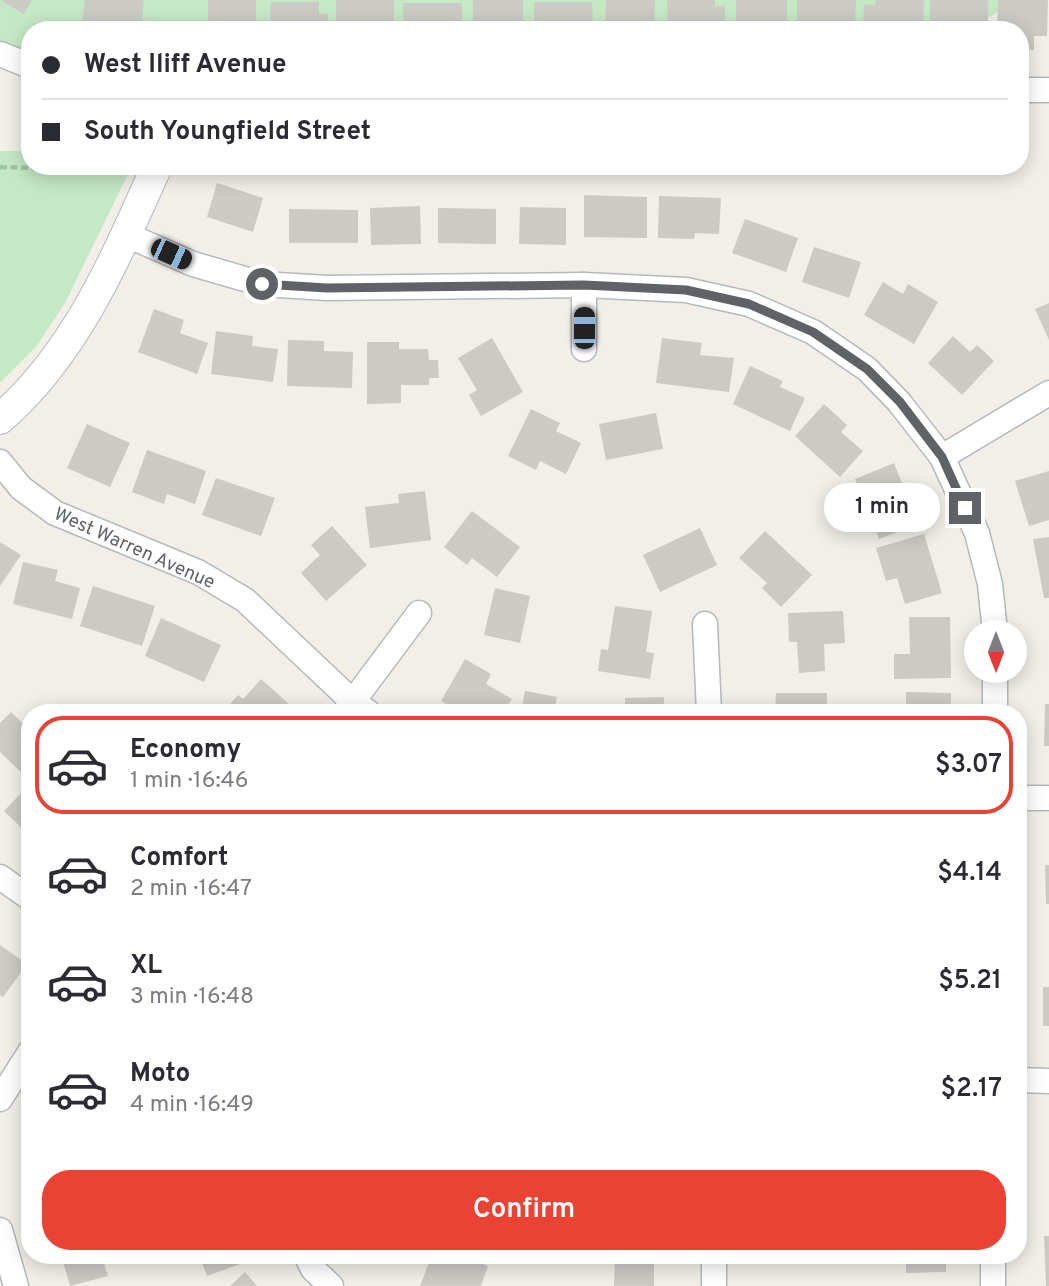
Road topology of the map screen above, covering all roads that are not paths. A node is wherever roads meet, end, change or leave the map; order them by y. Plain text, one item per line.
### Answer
1 (0, 54) edge
2 (21, 62) edge
3 (1029, 90) edge
4 (1049, 90) edge
5 (152, 175) edge
6 (127, 235) junction
7 (584, 285) junction
8 (584, 349) dead end
9 (1049, 393) edge
10 (0, 419) edge
11 (942, 457) junction
12 (0, 462) edge
13 (419, 613) dead end
14 (994, 620) edge
15 (705, 624) dead end
16 (995, 683) edge
17 (351, 704) edge
18 (359, 704) edge
19 (709, 704) edge
20 (995, 704) edge
21 (1027, 798) edge
22 (1049, 798) edge
23 (0, 877) edge
24 (21, 892) edge
25 (21, 1066) edge
26 (1027, 1080) edge
27 (1049, 1081) edge
28 (0, 1099) edge
29 (0, 1230) edge
30 (310, 1264) edge
31 (714, 1264) edge
32 (993, 1264) edge
33 (16, 1286) edge
34 (331, 1286) edge
35 (714, 1286) edge
36 (993, 1286) edge

1 - 2 street
3 - 4 street
5 - 6 street
6 - 7 street
6 - 10 street
7 - 8 street
7 - 11 street
9 - 11 street
11 - 14 street
12 - 17 street, West Warren Avenue
13 - 18 street
15 - 19 street
16 - 20 street
21 - 22 street
23 - 24 street
25 - 28 street
26 - 27 street
29 - 33 street
30 - 34 street
31 - 35 street
32 - 36 street

